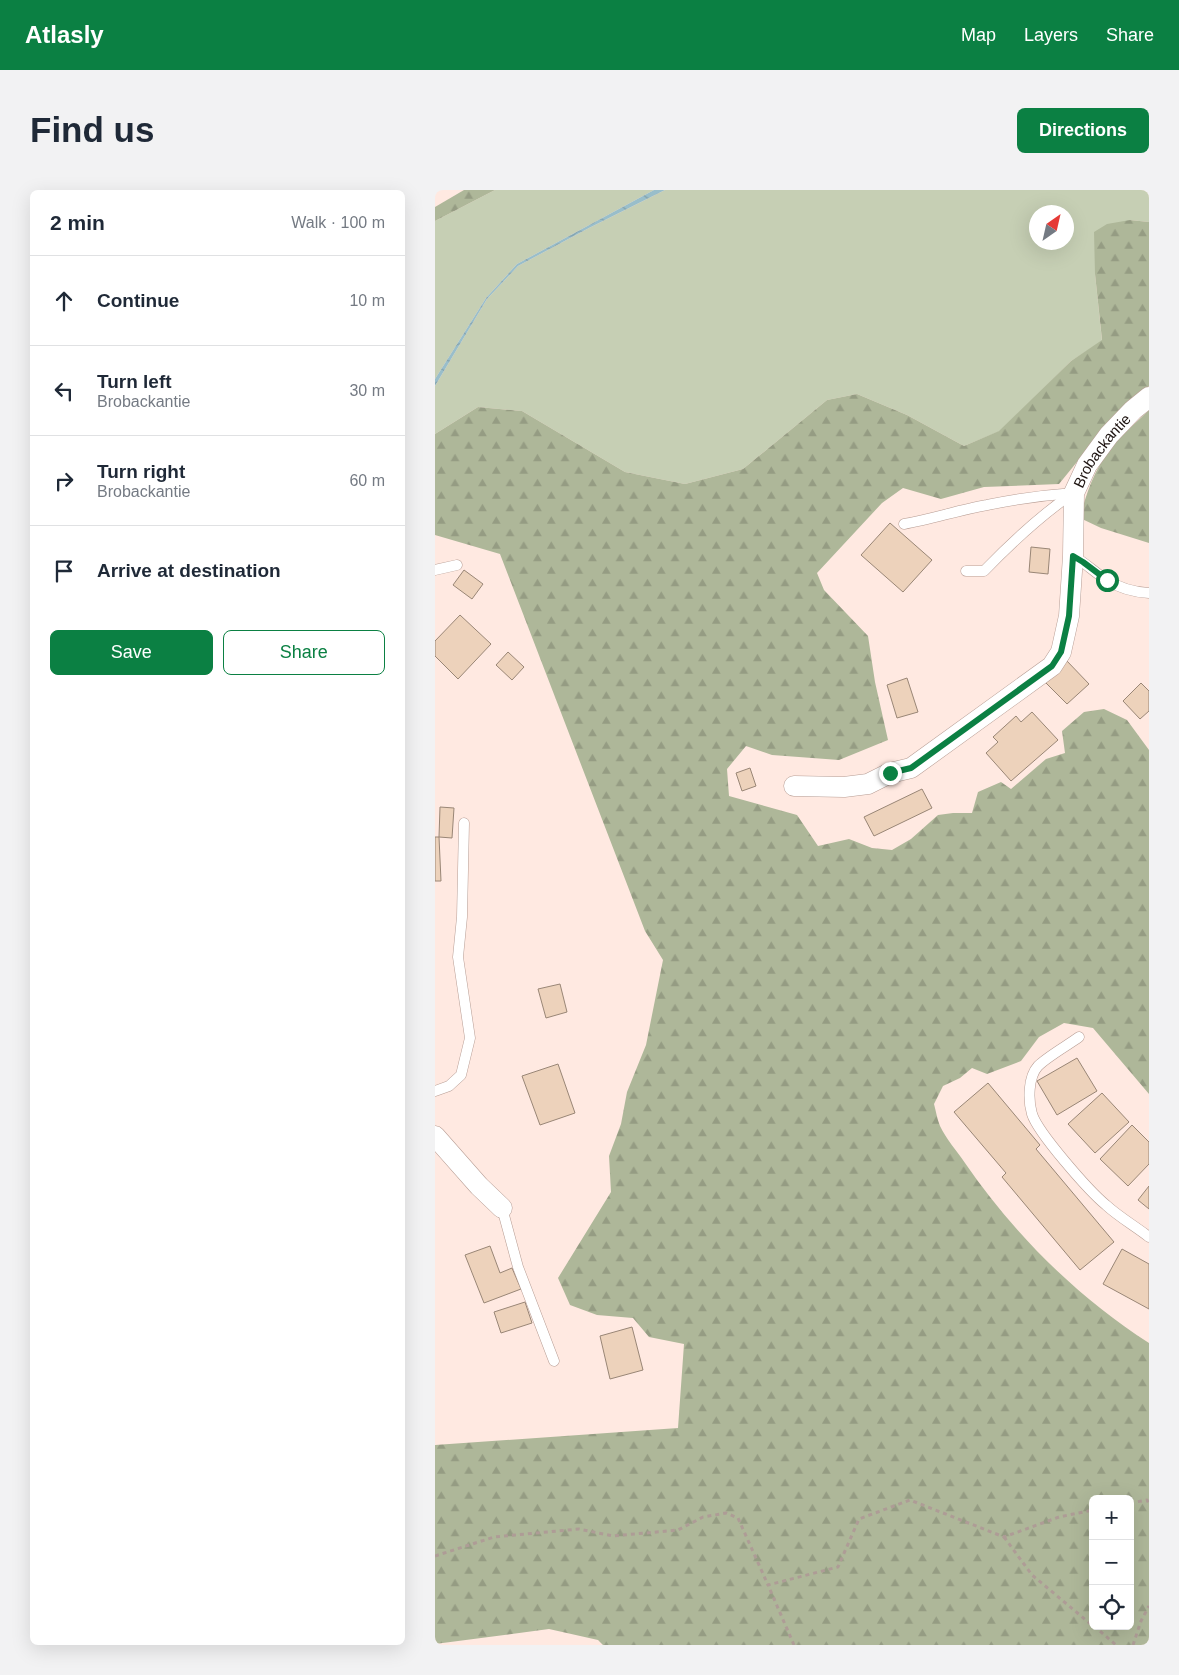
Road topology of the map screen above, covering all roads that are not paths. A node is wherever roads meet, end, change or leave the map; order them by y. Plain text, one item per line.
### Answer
1 (1149, 397) edge
2 (1074, 493) junction
3 (905, 524) dead end
4 (1073, 556) junction
5 (457, 565) dead end
6 (435, 570) edge
7 (966, 571) dead end
8 (1149, 594) edge
9 (794, 786) dead end
10 (464, 823) dead end
11 (1079, 1037) dead end
12 (435, 1091) edge
13 (435, 1136) edge
14 (503, 1208) joint
15 (1149, 1237) edge
16 (554, 1361) dead end

1 - 2 street, Brobackantie
2 - 3 lane
2 - 4 street, Brobackantie
2 - 7 lane
4 - 8 lane
4 - 9 street, Brobackantie
5 - 6 lane
10 - 12 lane
11 - 15 lane
13 - 14 street
14 - 16 lane

